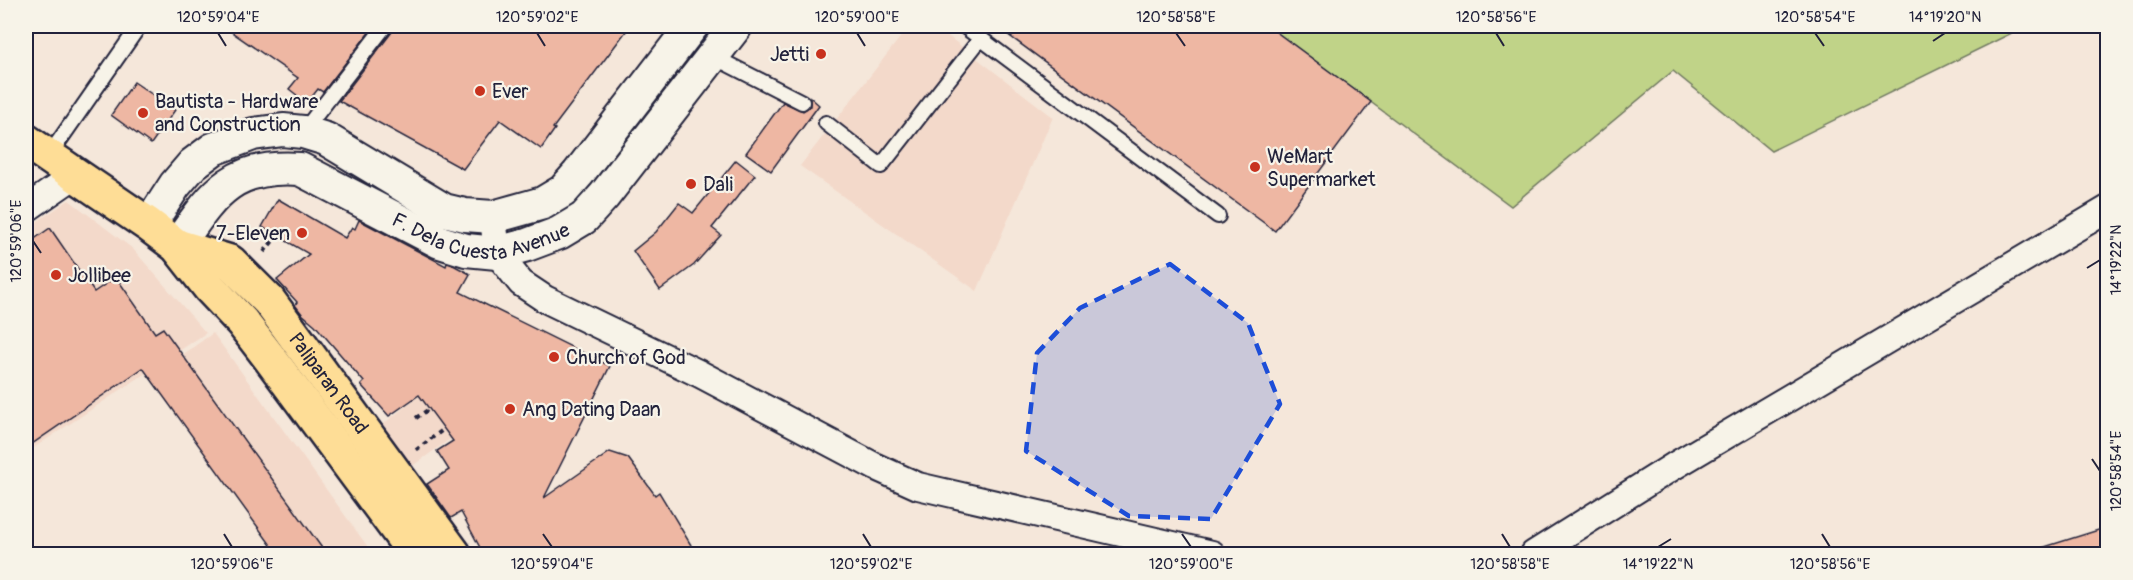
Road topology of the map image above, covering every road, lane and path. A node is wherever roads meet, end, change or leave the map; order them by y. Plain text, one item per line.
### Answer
1 (139, 26) edge
2 (385, 26) edge
3 (692, 26) edge
4 (736, 26) edge
5 (964, 26) edge
6 (981, 38) junction
7 (712, 56) junction
8 (802, 102) dead end
9 (826, 123) dead end
10 (303, 132) junction
11 (37, 149) edge
12 (75, 175) junction
13 (2108, 208) edge
14 (26, 209) edge
15 (1218, 216) dead end
16 (493, 217) junction
17 (149, 225) junction
18 (177, 246) junction
19 (497, 253) junction
20 (429, 409) dead end
21 (416, 418) dead end
22 (444, 429) dead end
23 (431, 439) dead end
24 (415, 555) edge
25 (454, 555) edge
26 (1212, 555) edge
27 (1534, 555) edge

1 - 11 lane
2 - 10 lane
3 - 16 street, F. Dela Cuesta Avenue
4 - 7 street, F. Dela Cuesta Avenue
5 - 6 lane
6 - 9 lane
6 - 15 lane
7 - 8 lane
7 - 19 street, F. Dela Cuesta Avenue
10 - 16 street, F. Dela Cuesta Avenue
10 - 17 street, F. Dela Cuesta Avenue
11 - 12 main road, Paliparan Road
12 - 14 street
12 - 17 main road, Paliparan Road
13 - 27 street
16 - 19 street
17 - 18 main road, Paliparan Road
18 - 19 street, F. Dela Cuesta Avenue
18 - 24 main road, Paliparan Road
18 - 25 main road, Paliparan Road
19 - 26 street
20 - 21 path
22 - 23 path

